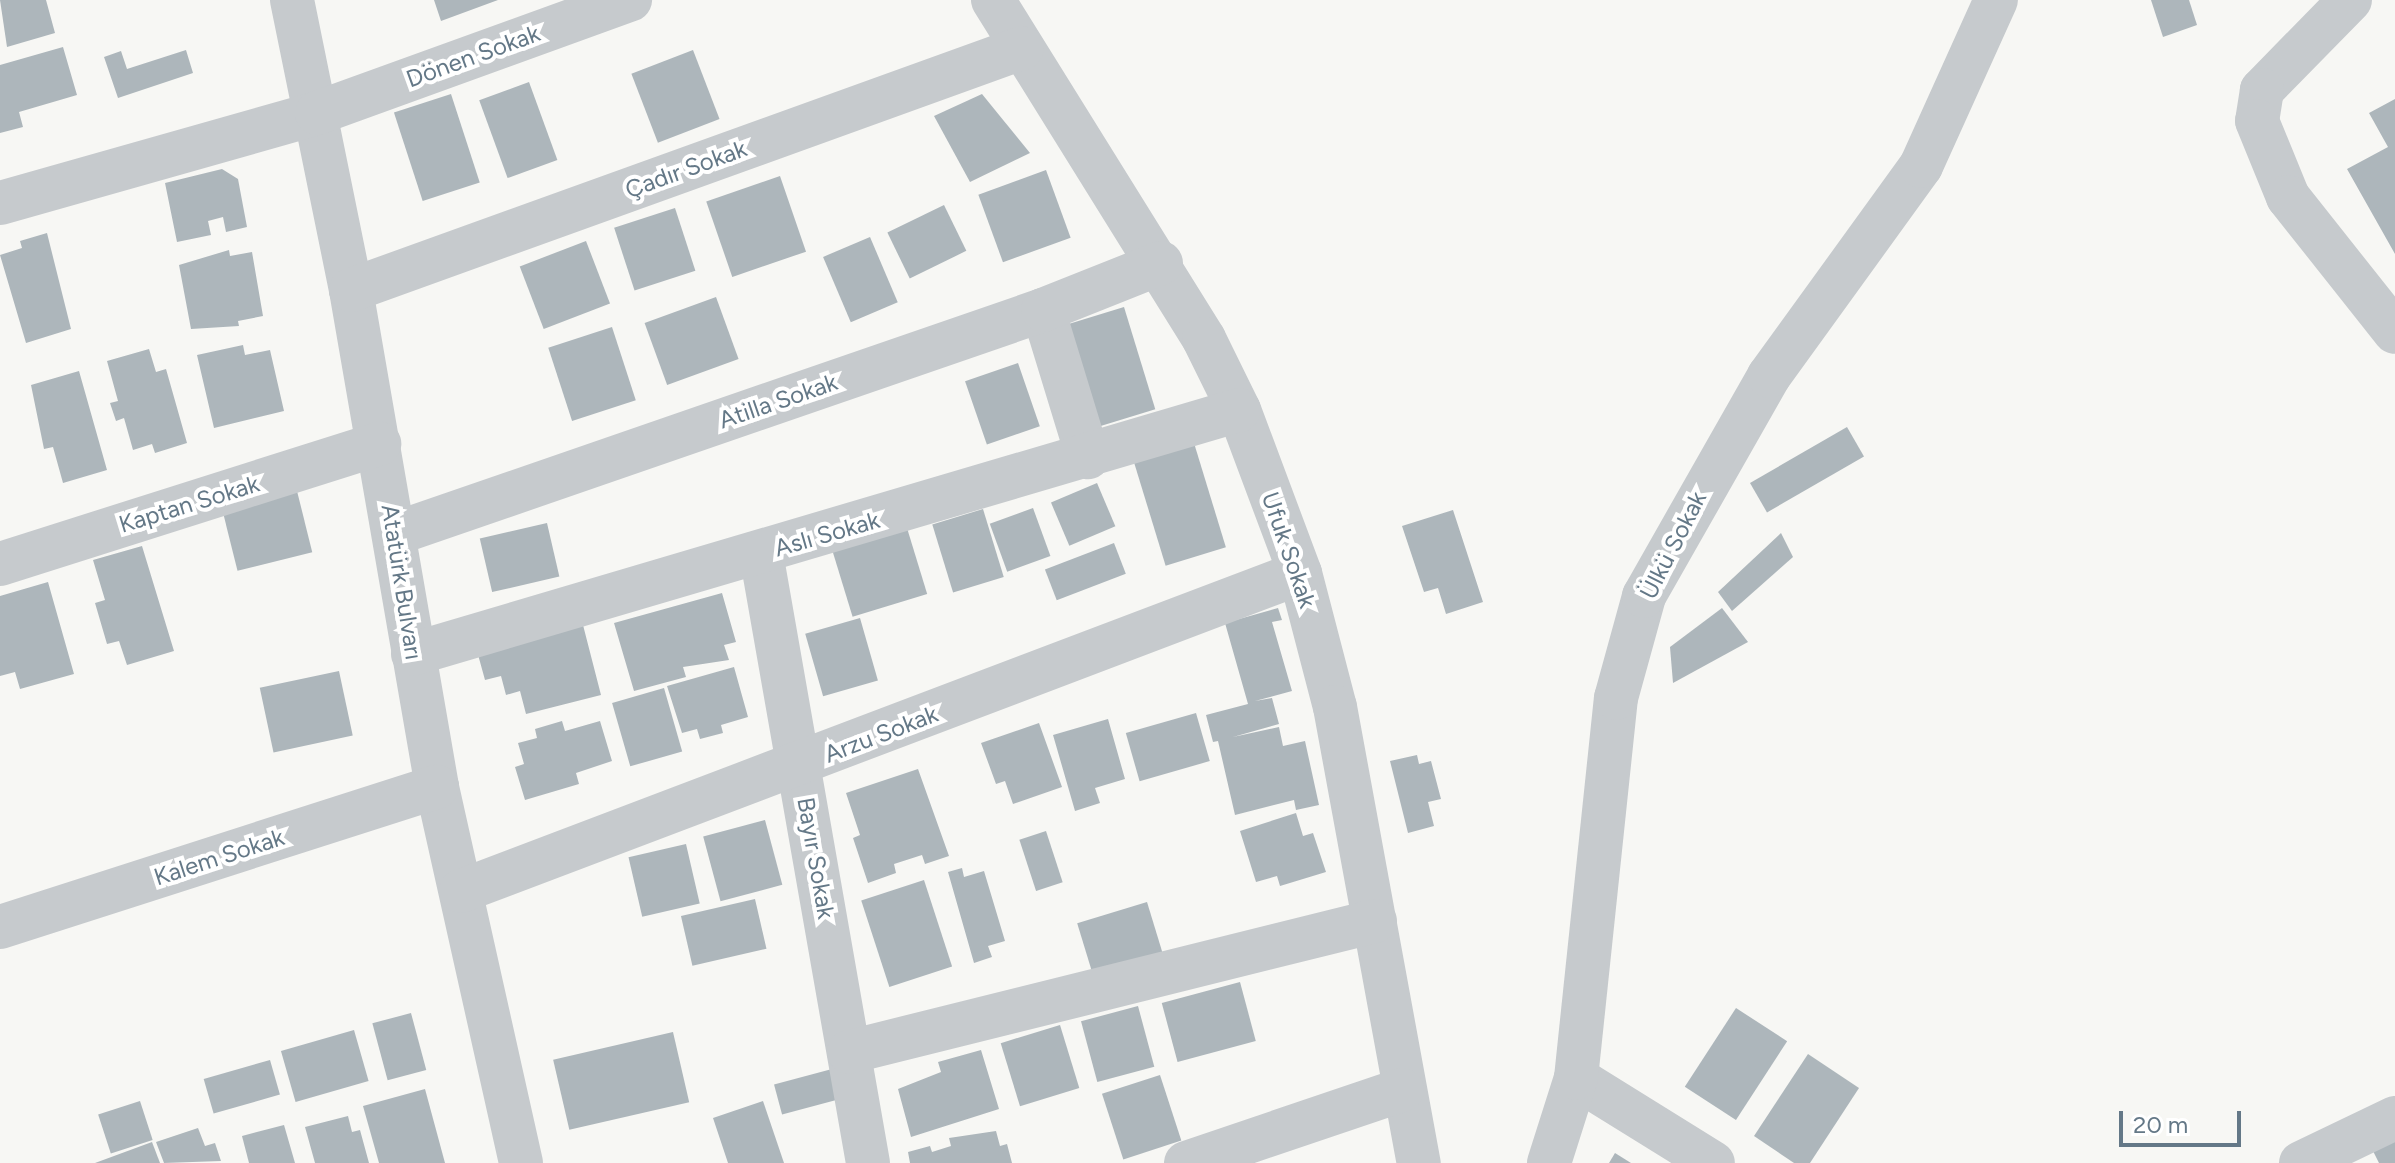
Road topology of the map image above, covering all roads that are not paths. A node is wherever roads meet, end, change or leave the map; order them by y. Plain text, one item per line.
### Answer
1 (292, 0) edge
2 (630, 0) edge
3 (993, 0) edge
4 (1996, 0) edge
5 (2350, 0) edge
6 (1022, 48) junction
7 (317, 113) junction
8 (0, 203) edge
9 (1161, 263) junction
10 (351, 290) junction
11 (1043, 310) junction
12 (2395, 332) edge
13 (1239, 410) junction
14 (379, 444) junction
15 (1088, 457) junction
16 (394, 534) junction
17 (761, 553) junction
18 (0, 564) edge
19 (1300, 573) junction
20 (413, 654) junction
21 (800, 765) junction
22 (437, 787) junction
23 (461, 891) junction
24 (1375, 921) junction
25 (0, 927) edge
26 (849, 1052) junction
27 (1576, 1078) junction
28 (1402, 1090) junction
29 (2395, 1118) edge
30 (521, 1163) edge
31 (868, 1163) edge
32 (1186, 1163) edge
33 (1419, 1163) edge
34 (1549, 1163) edge
35 (1713, 1163) edge
36 (2301, 1163) edge

1 - 7 street, Atatürk Bulvarı
2 - 7 street, Dönen Sokak
3 - 6 street, Ufuk Sokak
4 - 27 street, Ülkü Sokak
5 - 12 street
6 - 9 street, Ufuk Sokak
6 - 10 street, Çadır Sokak
7 - 8 street, Dönen Sokak
7 - 10 street, Atatürk Bulvarı
9 - 11 street, Atilla Sokak
9 - 13 street, Ufuk Sokak
10 - 14 street, Atatürk Bulvarı
11 - 15 street
11 - 16 street, Atilla Sokak
13 - 15 street, Aslı Sokak
13 - 19 street, Ufuk Sokak
14 - 16 street, Atatürk Bulvarı
14 - 18 street, Kaptan Sokak
15 - 17 street, Aslı Sokak
16 - 20 street, Atatürk Bulvarı
17 - 20 street, Aslı Sokak
17 - 21 street, Bayır Sokak
19 - 21 street, Arzu Sokak
19 - 24 street, Ufuk Sokak
20 - 22 street, Atatürk Bulvarı
21 - 23 street, Arzu Sokak
21 - 26 street, Bayır Sokak
22 - 23 street, Atatürk Bulvarı
22 - 25 street, Kalem Sokak
23 - 30 street, Atatürk Bulvarı
24 - 26 street
24 - 28 street, Ufuk Sokak
26 - 31 street, Bayır Sokak
27 - 34 street, Ülkü Sokak
27 - 35 street
28 - 32 street
28 - 33 street, Ufuk Sokak
29 - 36 street

